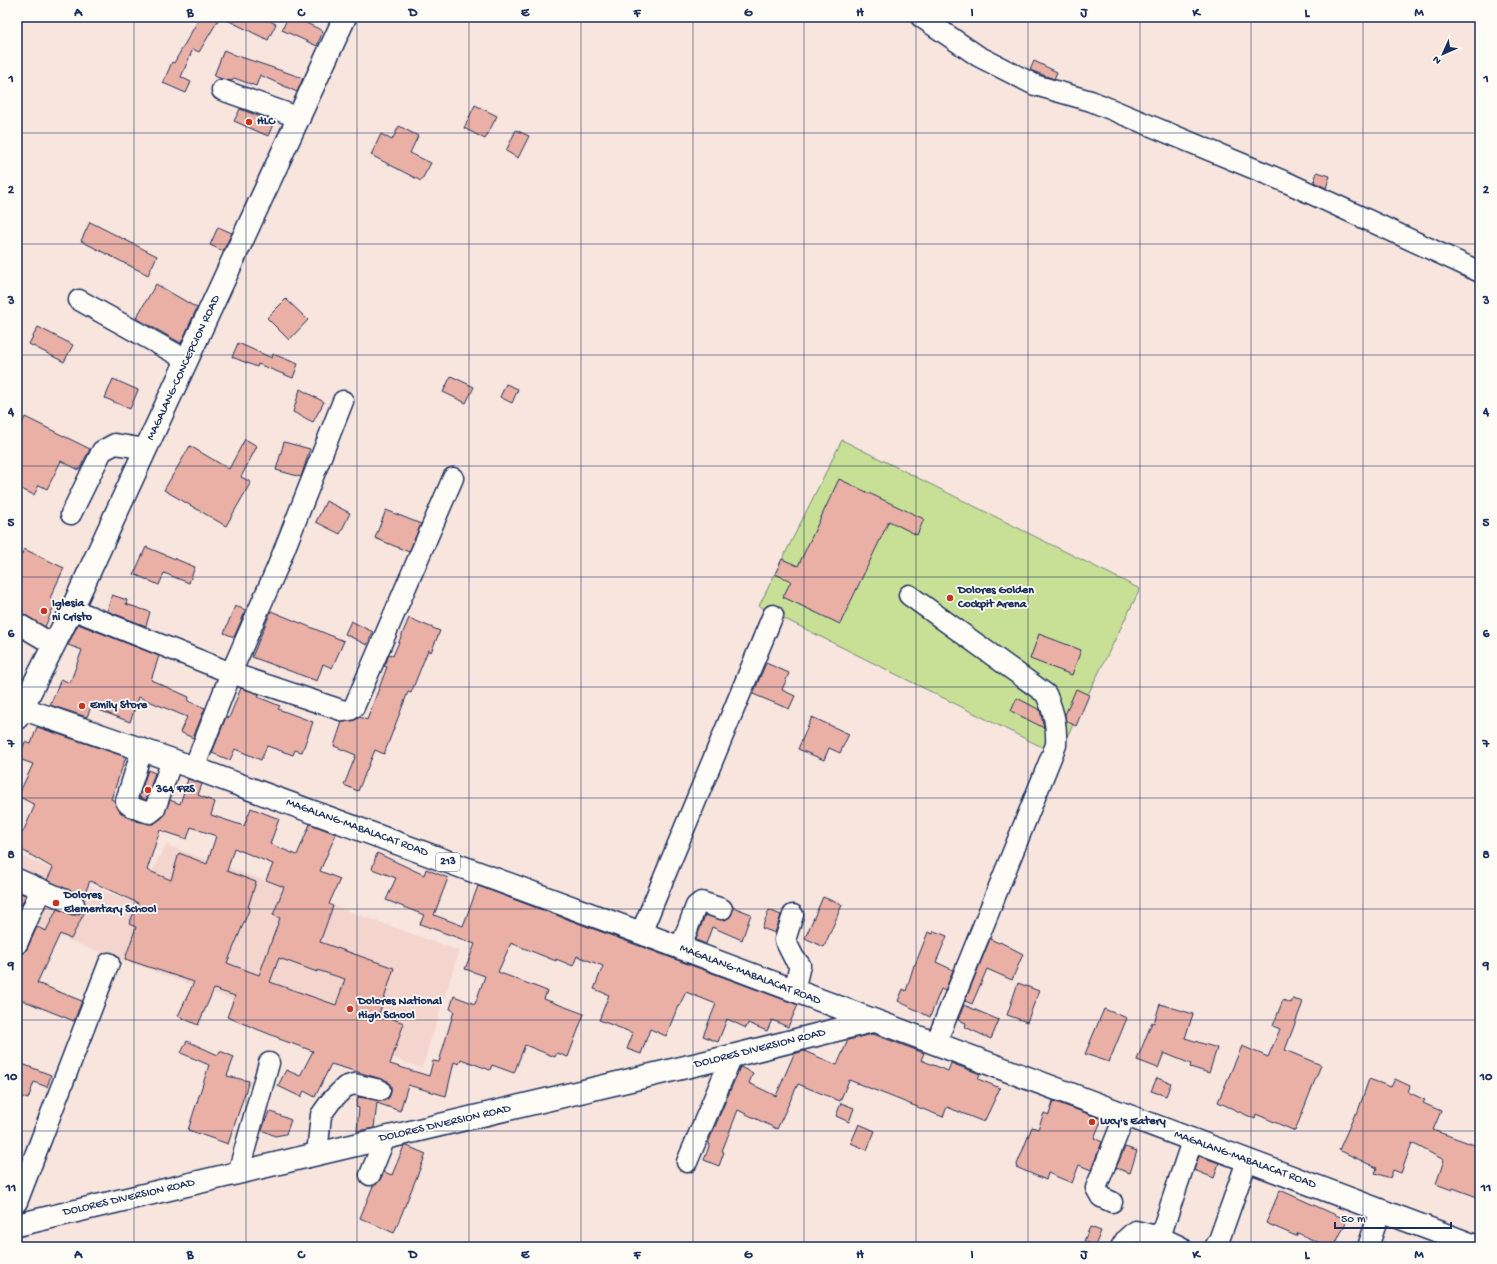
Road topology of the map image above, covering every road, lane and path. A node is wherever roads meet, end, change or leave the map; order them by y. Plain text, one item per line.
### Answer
1 (346, 17) edge
2 (921, 17) edge
3 (222, 90) dead end
4 (300, 118) junction
5 (1480, 272) edge
6 (79, 300) dead end
7 (187, 360) junction
8 (343, 401) dead end
9 (146, 449) junction
10 (453, 478) dead end
11 (71, 514) dead end
12 (909, 595) dead end
13 (72, 609) junction
14 (772, 615) dead end
15 (17, 623) edge
16 (54, 645) junction
17 (231, 672) junction
18 (18, 711) edge
19 (142, 750) junction
20 (172, 760) junction
21 (194, 768) junction
22 (17, 879) edge
23 (40, 889) junction
24 (74, 904) dead end
25 (722, 909) dead end
26 (793, 915) dead end
27 (641, 933) junction
28 (17, 944) edge
29 (680, 949) junction
30 (109, 963) dead end
31 (794, 991) junction
32 (872, 1021) junction
33 (936, 1043) junction
34 (732, 1056) junction
35 (268, 1063) dead end
36 (380, 1090) dead end
37 (1125, 1115) junction
38 (385, 1138) junction
39 (1192, 1141) junction
40 (317, 1154) junction
41 (1247, 1161) junction
42 (687, 1162) dead end
43 (238, 1173) junction
44 (370, 1175) dead end
45 (17, 1202) edge
46 (1112, 1202) dead end
47 (1380, 1211) junction
48 (17, 1225) edge
49 (1159, 1242) edge
50 (1121, 1247) edge
51 (1181, 1247) edge
52 (1215, 1247) edge
53 (1368, 1247) edge
54 (1478, 1247) edge

1 - 4 main road, MAGALANG-CONCEPCION ROAD
2 - 5 street
3 - 4 street
4 - 7 main road, MAGALANG-CONCEPCION ROAD
6 - 7 street
7 - 9 main road, MAGALANG-CONCEPCION ROAD
8 - 17 street
9 - 11 street
9 - 13 main road, MAGALANG-CONCEPCION ROAD
10 - 17 street
12 - 33 street
13 - 16 main road, MAGALANG-CONCEPCION ROAD
13 - 17 street
14 - 27 street
15 - 16 street
16 - 18 main road, MAGALANG-CONCEPCION ROAD
17 - 21 street
18 - 19 main road, MAGALANG-MABALACAT ROAD / 213
19 - 20 main road, MAGALANG-MABALACAT ROAD / 213
19 - 20 street
20 - 21 main road, MAGALANG-MABALACAT ROAD / 213
21 - 27 main road, MAGALANG-MABALACAT ROAD / 213
22 - 23 street
23 - 24 street
23 - 28 street
25 - 29 street
26 - 31 street
27 - 29 main road, MAGALANG-MABALACAT ROAD / 213
29 - 31 main road, MAGALANG-MABALACAT ROAD / 213
30 - 45 street
31 - 32 main road, MAGALANG-MABALACAT ROAD / 213
32 - 33 main road, MAGALANG-MABALACAT ROAD / 213
32 - 34 main road, DOLORES DIVERSION ROAD
33 - 37 main road, MAGALANG-MABALACAT ROAD / 213
34 - 38 main road, DOLORES DIVERSION ROAD
34 - 42 street
35 - 43 street
36 - 40 street
37 - 39 main road, MAGALANG-MABALACAT ROAD / 213
37 - 46 street
38 - 40 main road, DOLORES DIVERSION ROAD
38 - 44 street
39 - 41 main road, MAGALANG-MABALACAT ROAD / 213
39 - 49 street
40 - 43 main road, DOLORES DIVERSION ROAD
41 - 47 main road, MAGALANG-MABALACAT ROAD / 213
41 - 52 street
43 - 48 main road, DOLORES DIVERSION ROAD
47 - 53 street
47 - 54 main road, MAGALANG-MABALACAT ROAD / 213
49 - 50 street
49 - 51 street

